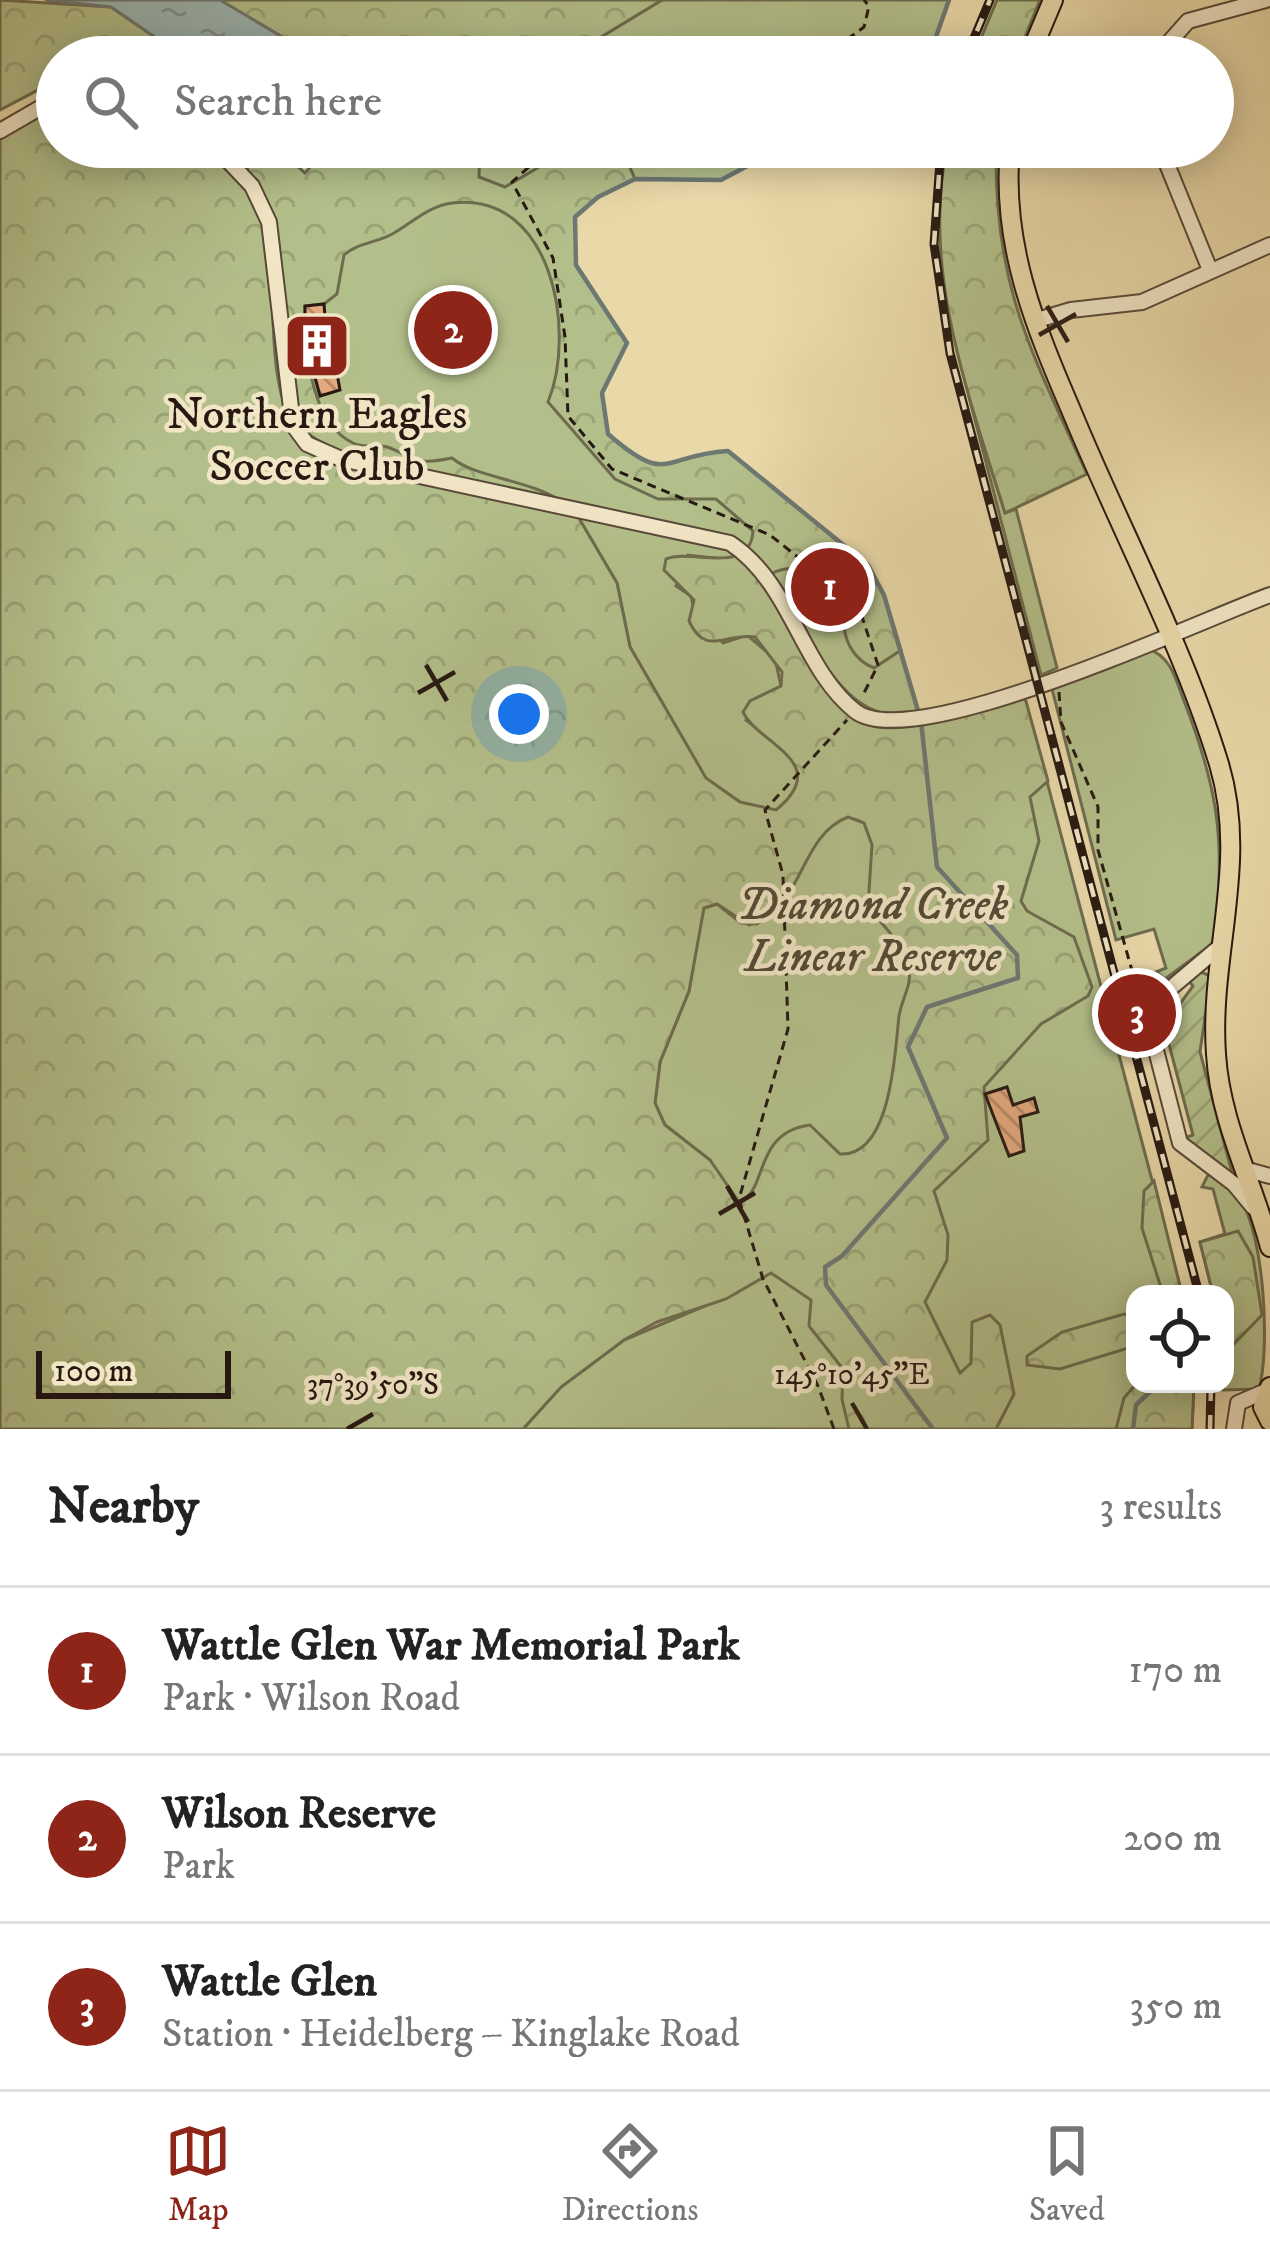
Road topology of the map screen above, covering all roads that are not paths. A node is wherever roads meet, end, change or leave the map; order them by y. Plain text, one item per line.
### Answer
1 (1053, 0) edge
2 (1266, 0) edge
3 (1038, 36) edge
4 (1175, 36) edge
5 (36, 110) edge
6 (0, 131) edge
7 (235, 168) edge
8 (1010, 168) edge
9 (1169, 168) edge
10 (1270, 245) edge
11 (1210, 270) junction
12 (1034, 321) junction
13 (1270, 595) edge
14 (1166, 633) junction
15 (1226, 940) junction
16 (1188, 971) junction
17 (1221, 974) junction
18 (1244, 1169) junction
19 (1270, 1176) edge
20 (1260, 1216) junction
21 (1270, 1247) edge
22 (1269, 1388) edge
23 (1246, 1402) junction
24 (1268, 1420) edge
25 (1234, 1429) edge

1 - 3 main road
2 - 4 street
5 - 6 street
7 - 14 street
8 - 12 main road
9 - 11 street
10 - 11 street
11 - 12 street
12 - 14 main road
13 - 14 street
14 - 15 main road
15 - 16 street
15 - 17 main road
16 - 17 street
16 - 20 street
17 - 18 main road
18 - 19 street
18 - 20 main road
20 - 21 main road
22 - 23 street
22 - 24 main road
23 - 24 street
23 - 25 street

